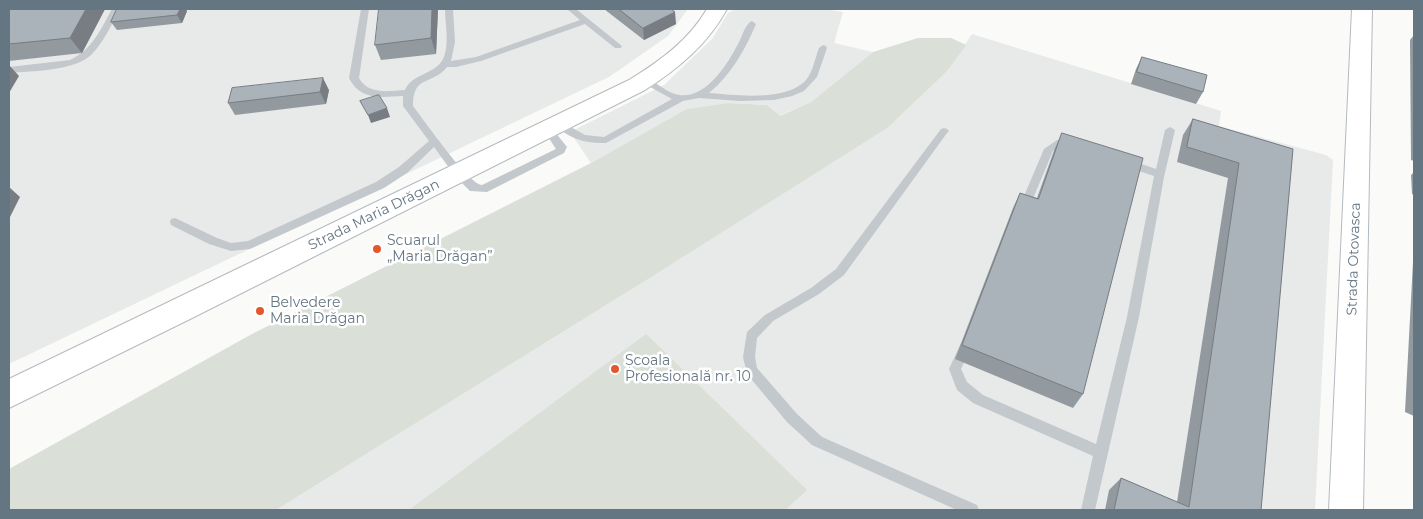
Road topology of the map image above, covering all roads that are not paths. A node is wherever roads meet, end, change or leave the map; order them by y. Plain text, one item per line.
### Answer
1 (116, 9) edge
2 (365, 9) edge
3 (450, 9) edge
4 (571, 9) edge
5 (717, 9) edge
6 (1362, 9) edge
7 (587, 21) junction
8 (752, 24) dead end
9 (618, 46) dead end
10 (823, 48) dead end
11 (444, 64) junction
12 (9, 70) edge
13 (644, 80) junction
14 (407, 94) junction
15 (698, 95) junction
16 (680, 99) junction
17 (554, 126) junction
18 (1170, 130) dead end
19 (944, 131) dead end
20 (435, 141) junction
21 (1086, 148) edge
22 (1113, 158) edge
23 (459, 173) junction
24 (1158, 173) junction
25 (175, 222) dead end
26 (1018, 222) edge
27 (971, 333) edge
28 (9, 394) edge
29 (1100, 452) junction
30 (972, 510) edge
31 (1088, 510) edge
32 (1346, 510) edge

1 - 12 lane
2 - 14 lane
3 - 11 lane
4 - 7 lane
5 - 13 main road, Strada Maria Drăgan
6 - 32 main road, Strada Otovasca
7 - 9 lane
7 - 11 lane
8 - 15 lane
10 - 15 lane
11 - 14 lane
13 - 16 lane
13 - 17 main road, Strada Maria Drăgan
14 - 20 lane
15 - 16 lane
16 - 17 lane
17 - 23 main road, Strada Maria Drăgan
18 - 24 lane
19 - 30 lane
20 - 23 lane
20 - 25 lane
21 - 26 lane
22 - 24 lane
23 - 28 main road, Strada Maria Drăgan
24 - 29 lane
27 - 29 lane
29 - 31 lane

